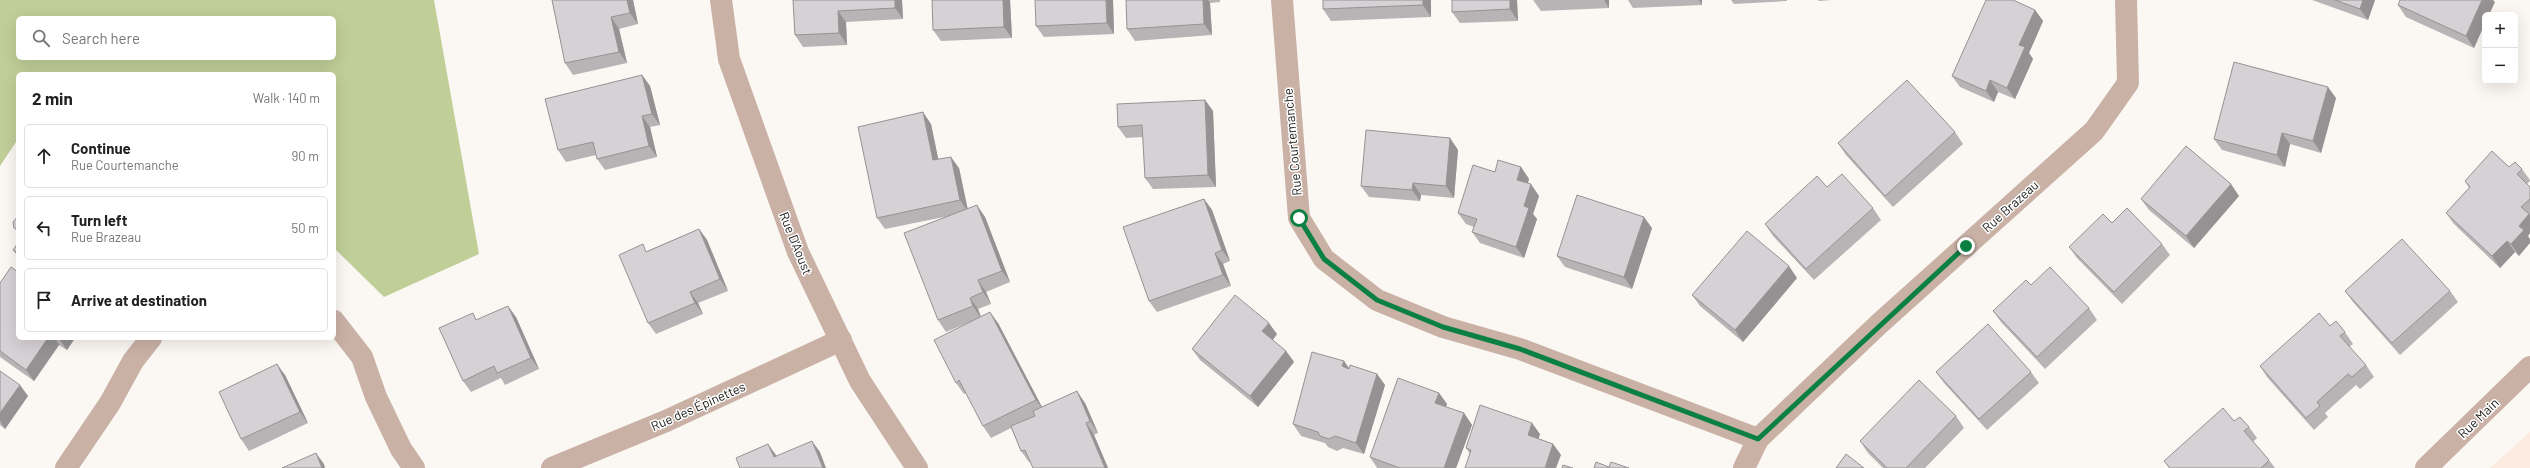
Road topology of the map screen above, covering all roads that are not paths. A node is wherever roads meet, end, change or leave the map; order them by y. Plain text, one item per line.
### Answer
1 (721, 0) edge
2 (1282, 0) edge
3 (2126, 0) edge
4 (336, 324) edge
5 (149, 340) edge
6 (841, 340) junction
7 (2530, 368) edge
8 (1758, 439) junction
9 (66, 468) edge
10 (414, 468) edge
11 (552, 468) edge
12 (917, 468) edge
13 (1744, 468) edge
14 (2426, 468) edge

1 - 6 street, Rue D'Aoust
2 - 8 street, Rue Courtemanche
3 - 8 street, Rue Brazeau
4 - 10 street
5 - 9 street
6 - 11 street, Rue des Épinettes
6 - 12 street, Rue D'Aoust
7 - 14 street, Rue Main
8 - 13 street, Rue Brazeau

